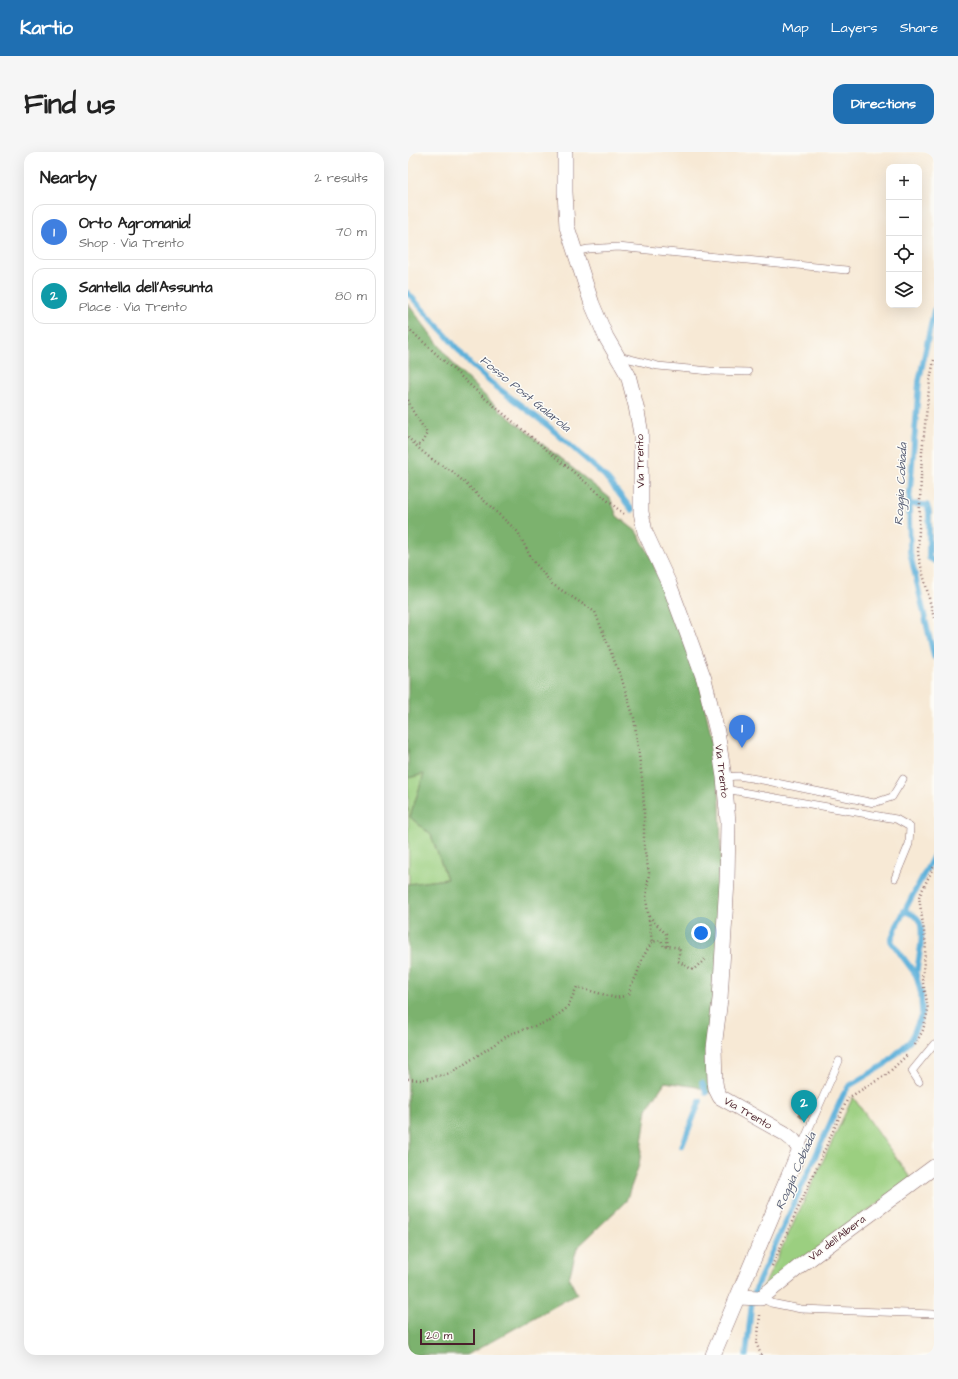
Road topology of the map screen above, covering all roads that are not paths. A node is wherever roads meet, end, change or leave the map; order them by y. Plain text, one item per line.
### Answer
1 (565, 152) edge
2 (575, 252) junction
3 (846, 270) dead end
4 (618, 356) junction
5 (748, 372) dead end
6 (903, 779) dead end
7 (725, 783) junction
8 (895, 878) dead end
9 (934, 1044) edge
10 (839, 1061) dead end
11 (919, 1082) dead end
12 (800, 1149) junction
13 (934, 1167) edge
14 (742, 1298) junction
15 (761, 1298) junction
16 (934, 1314) edge
17 (713, 1355) edge

1 - 2 street, Via Trento
2 - 3 lane
2 - 4 street, Via Trento
4 - 5 lane
4 - 7 street, Via Trento
6 - 7 lane
7 - 8 lane
7 - 12 street, Via Trento
9 - 11 lane
10 - 12 lane
12 - 14 street
13 - 15 street, Via dell'Albera
14 - 15 street
14 - 17 street
15 - 16 lane

